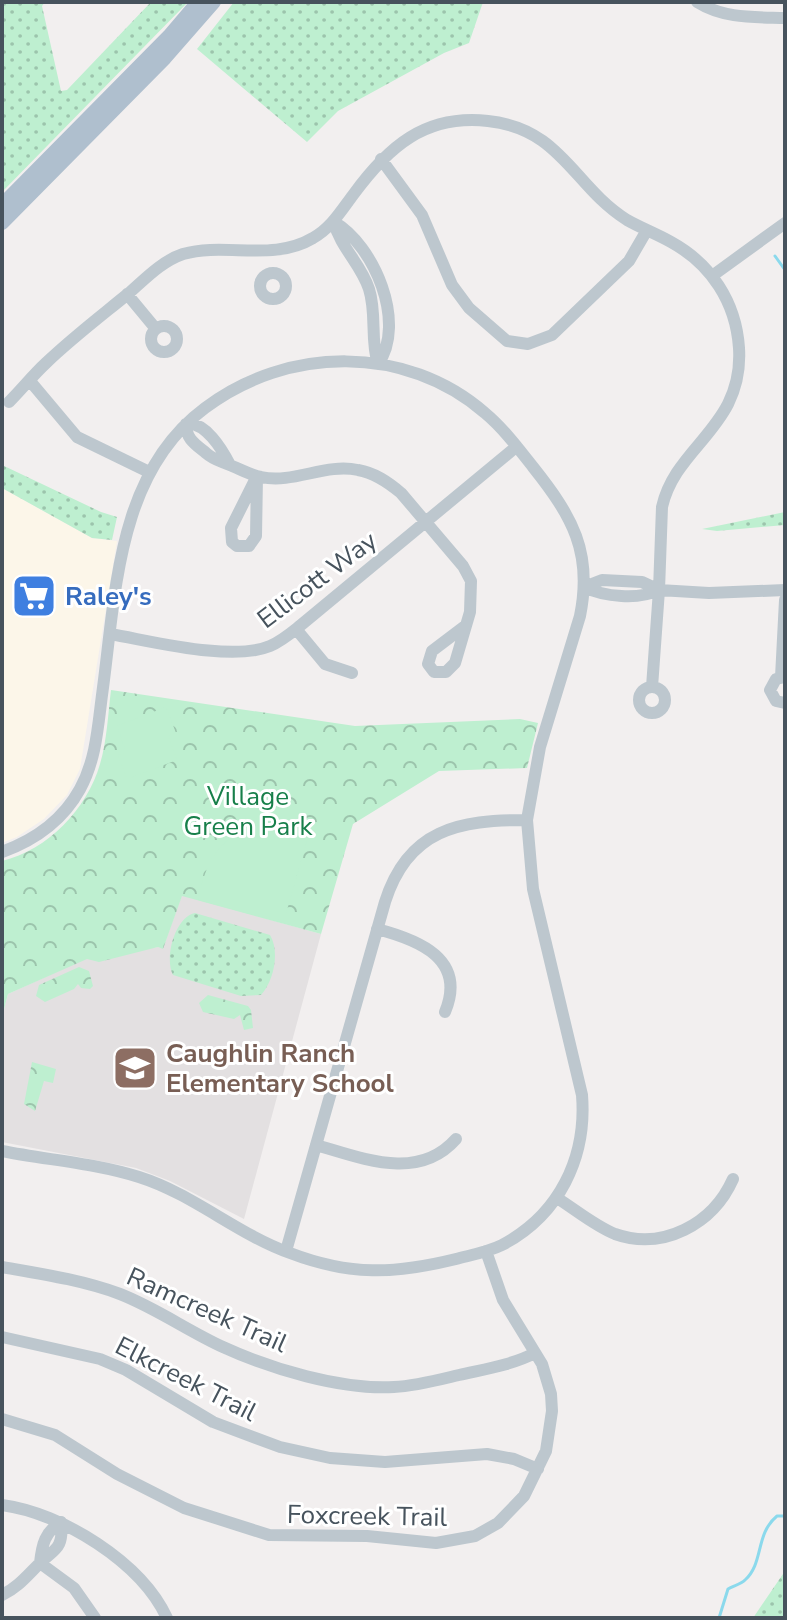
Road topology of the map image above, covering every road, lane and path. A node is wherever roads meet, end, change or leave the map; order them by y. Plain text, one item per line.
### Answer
1 (198, 2) edge
2 (214, 2) edge
3 (697, 2) edge
4 (785, 18) edge
5 (381, 159) junction
6 (2, 205) edge
7 (334, 222) junction
8 (2, 223) edge
9 (785, 223) edge
10 (647, 230) junction
11 (272, 250) junction
12 (273, 273) dead end
13 (712, 276) junction
14 (127, 294) junction
15 (156, 329) dead end
16 (378, 364) junction
17 (30, 381) junction
18 (9, 402) dead end
19 (186, 424) junction
20 (516, 447) junction
21 (149, 472) junction
22 (257, 476) junction
23 (426, 522) junction
24 (584, 587) junction
25 (659, 590) junction
26 (785, 590) edge
27 (785, 600) edge
28 (465, 626) dead end
29 (296, 629) junction
30 (110, 634) junction
31 (352, 673) dead end
32 (783, 677) edge
33 (652, 687) dead end
34 (785, 703) edge
35 (527, 820) junction
36 (2, 852) edge
37 (377, 929) junction
38 (445, 1012) dead end
39 (456, 1139) dead end
40 (316, 1145) junction
41 (2, 1151) edge
42 (733, 1179) dead end
43 (557, 1198) junction
44 (286, 1251) junction
45 (486, 1251) junction
46 (2, 1267) edge
47 (2, 1337) edge
48 (535, 1353) junction
49 (2, 1419) edge
50 (538, 1469) junction
51 (2, 1505) edge
52 (61, 1522) junction
53 (40, 1563) junction
54 (2, 1595) edge
55 (95, 1618) edge
56 (167, 1618) edge

1 - 6 main road
2 - 8 main road
3 - 4 street
5 - 7 street
5 - 10 street
5 - 10 street
7 - 11 street
7 - 16 street
9 - 13 street
10 - 13 street
11 - 12 street
11 - 14 street
13 - 25 street
14 - 15 street
14 - 17 street
16 - 19 street
16 - 20 street
17 - 18 street
17 - 21 street
19 - 21 street
19 - 22 street
20 - 23 street, Ellicott Way
20 - 24 street
21 - 30 street
22 - 22 street
22 - 23 street
23 - 28 street
23 - 29 street, Ellicott Way
24 - 25 street
24 - 35 street
25 - 26 street
25 - 33 street
27 - 32 street
29 - 30 street, Ellicott Way
29 - 31 street
30 - 36 street
32 - 34 street
35 - 37 street
35 - 43 street
37 - 38 street
37 - 40 street
39 - 40 street
40 - 44 street
41 - 44 street
42 - 43 street
43 - 45 street
44 - 45 street
45 - 48 street, Foxcreek Trail
46 - 48 street, Ramcreek Trail
47 - 50 street, Elkcreek Trail
48 - 50 street, Foxcreek Trail
49 - 50 street, Foxcreek Trail
51 - 52 street
52 - 53 street
52 - 56 street
53 - 54 street
53 - 55 street

